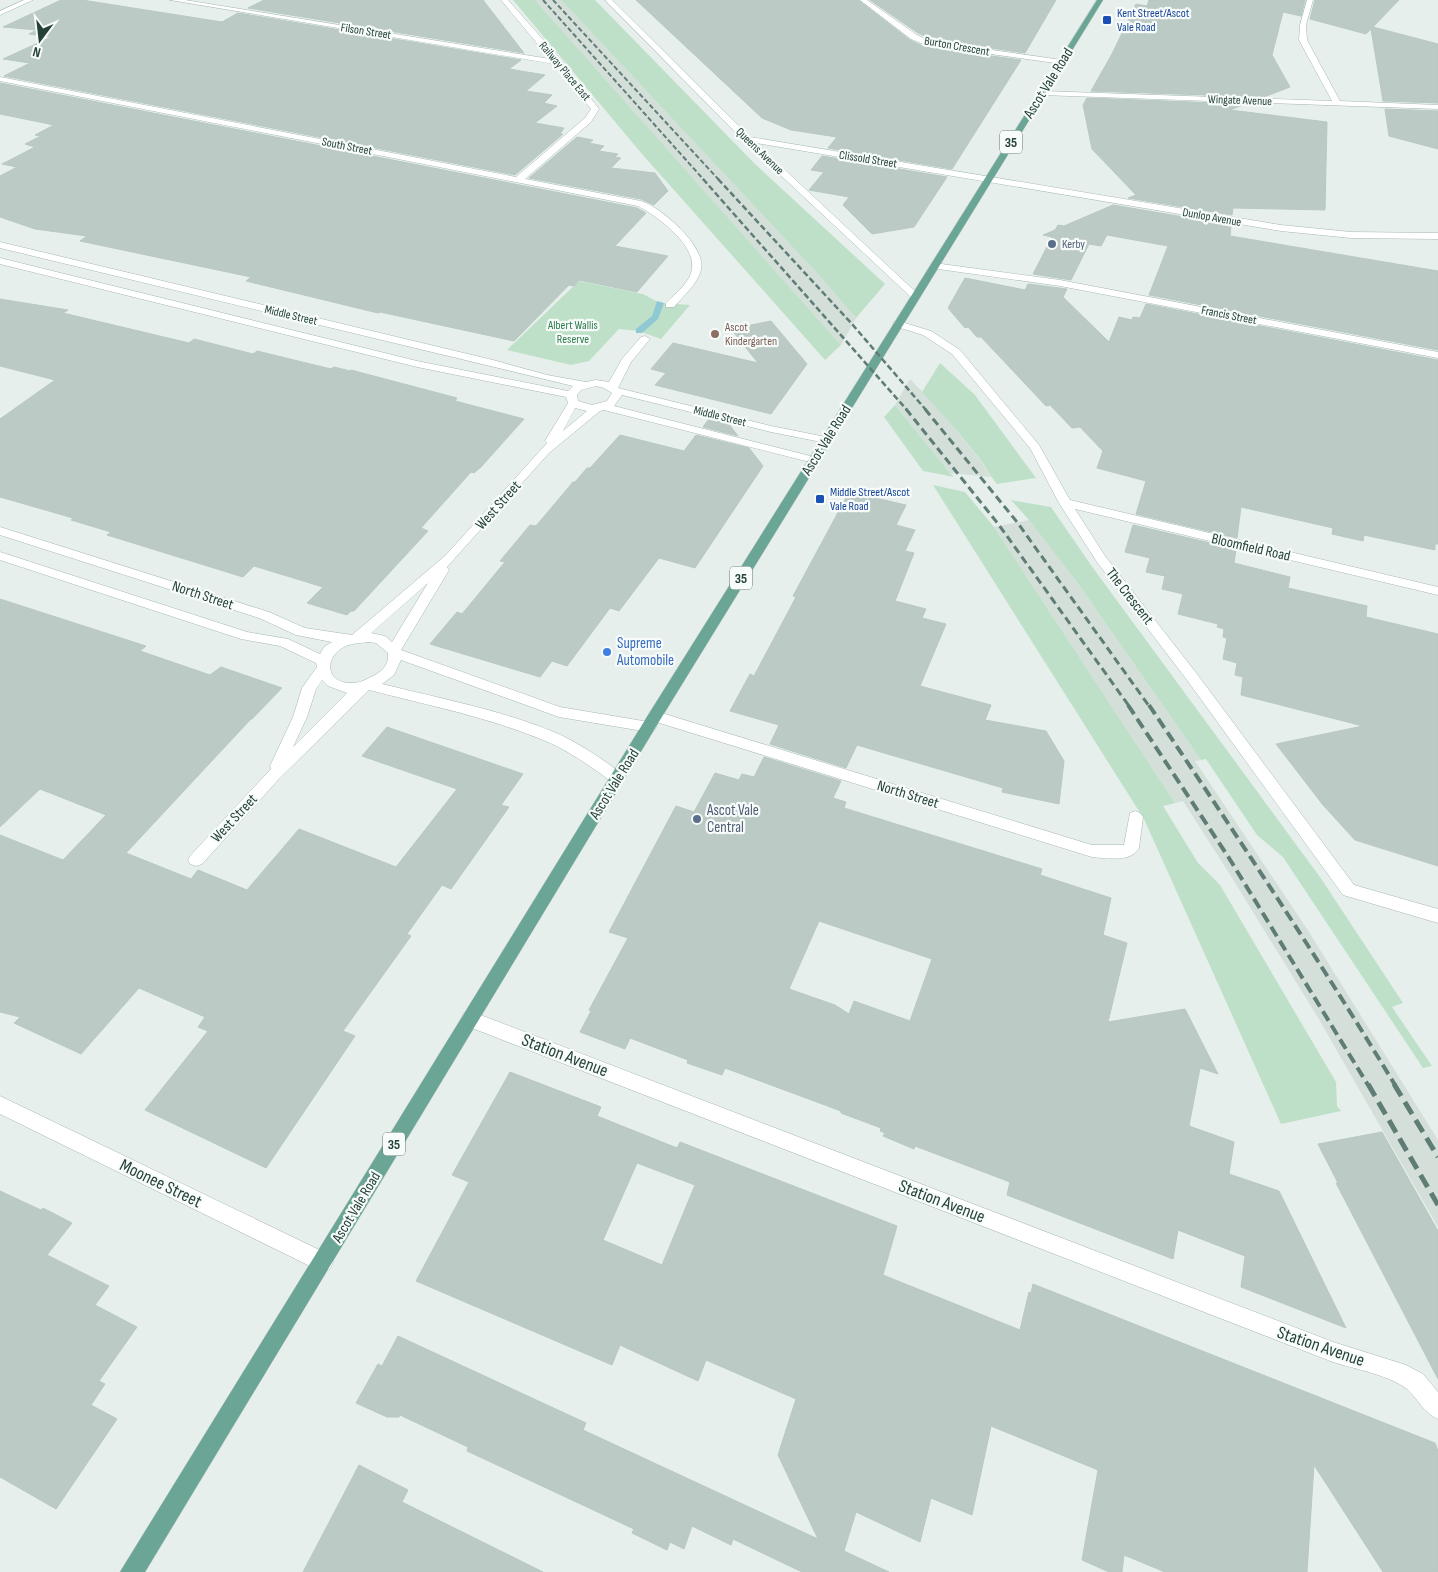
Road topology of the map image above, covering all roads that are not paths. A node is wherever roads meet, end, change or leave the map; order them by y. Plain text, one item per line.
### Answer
1 (29, 0) edge
2 (173, 0) edge
3 (504, 0) edge
4 (608, 0) edge
5 (863, 0) edge
6 (1100, 0) edge
7 (1310, 0) edge
8 (0, 12) edge
9 (558, 62) junction
10 (1062, 62) junction
11 (0, 79) edge
12 (1042, 94) junction
13 (1337, 103) junction
14 (1438, 107) edge
15 (747, 139) junction
16 (988, 179) junction
17 (518, 180) junction
18 (1438, 236) edge
19 (0, 245) edge
20 (940, 256) junction
21 (0, 261) edge
22 (934, 266) junction
23 (1019, 276) junction
24 (915, 296) junction
25 (670, 306) dead end
26 (898, 324) junction
27 (645, 339) dead end
28 (1438, 356) edge
29 (626, 361) junction
30 (596, 383) junction
31 (583, 385) junction
32 (613, 388) junction
33 (572, 399) junction
34 (600, 408) junction
35 (826, 440) junction
36 (545, 451) junction
37 (814, 460) junction
38 (1065, 503) junction
39 (0, 530) edge
40 (57, 549) junction
41 (0, 556) edge
42 (450, 558) junction
43 (35, 568) junction
44 (1438, 590) edge
45 (353, 639) junction
46 (394, 652) junction
47 (322, 665) junction
48 (366, 685) junction
49 (652, 721) junction
50 (272, 777) junction
51 (618, 778) junction
52 (1136, 817) dead end
53 (196, 860) dead end
54 (1438, 916) edge
55 (470, 1019) junction
56 (0, 1105) edge
57 (323, 1262) junction
58 (1438, 1408) edge
59 (132, 1572) edge

1 - 8 street
2 - 9 street, Filson Street
3 - 9 street, Railway Place East
4 - 15 street, Queens Avenue
5 - 10 street, Burton Crescent
6 - 10 main road, Ascot Vale Road / 35
7 - 13 street
9 - 17 street, Railway Place East
10 - 12 main road, Ascot Vale Road / 35
11 - 17 street, South Street
12 - 13 street, Wingate Avenue
12 - 16 main road, Ascot Vale Road / 35
13 - 14 street, Wingate Avenue
15 - 16 street, Clissold Street
15 - 24 street, Queens Avenue
16 - 18 street, Dunlop Avenue
16 - 20 main road, Ascot Vale Road / 35
17 - 25 street, South Street
19 - 31 street, Middle Street
20 - 22 main road, Ascot Vale Road / 35
20 - 23 street, Francis Street
21 - 33 street, Middle Street
22 - 23 street, Francis Street
22 - 24 main road, Ascot Vale Road / 35
23 - 28 street, Francis Street
24 - 26 main road, Ascot Vale Road / 35
26 - 35 main road, Ascot Vale Road / 35
26 - 38 street, The Crescent
27 - 29 street
29 - 30 street
29 - 32 street
30 - 31 street
30 - 32 street, Middle Street
31 - 33 street, West Street
32 - 34 street, West Street
32 - 35 street, Middle Street
33 - 34 street, Middle Street
33 - 36 street, West Street
34 - 36 street, West Street
34 - 37 street, Middle Street
35 - 37 main road, Ascot Vale Road / 35
36 - 42 street, West Street
37 - 49 main road, Ascot Vale Road / 35
38 - 44 street, Bloomfield Road
38 - 54 street, The Crescent
39 - 40 street, North Street
40 - 43 street
40 - 45 street, North Street
41 - 43 street, North Street
42 - 45 street, West Street
42 - 46 street, West Street
43 - 47 street, North Street
45 - 46 street
45 - 47 street
46 - 48 street
46 - 49 street, North Street
47 - 48 street
47 - 50 street, West Street
48 - 50 street, West Street
48 - 51 street
49 - 51 main road, Ascot Vale Road / 35
49 - 52 street, North Street
50 - 53 street, West Street
51 - 55 main road, Ascot Vale Road / 35
55 - 57 main road, Ascot Vale Road / 35
55 - 58 street, Station Avenue
56 - 57 street, Moonee Street
57 - 59 main road, Ascot Vale Road / 35

